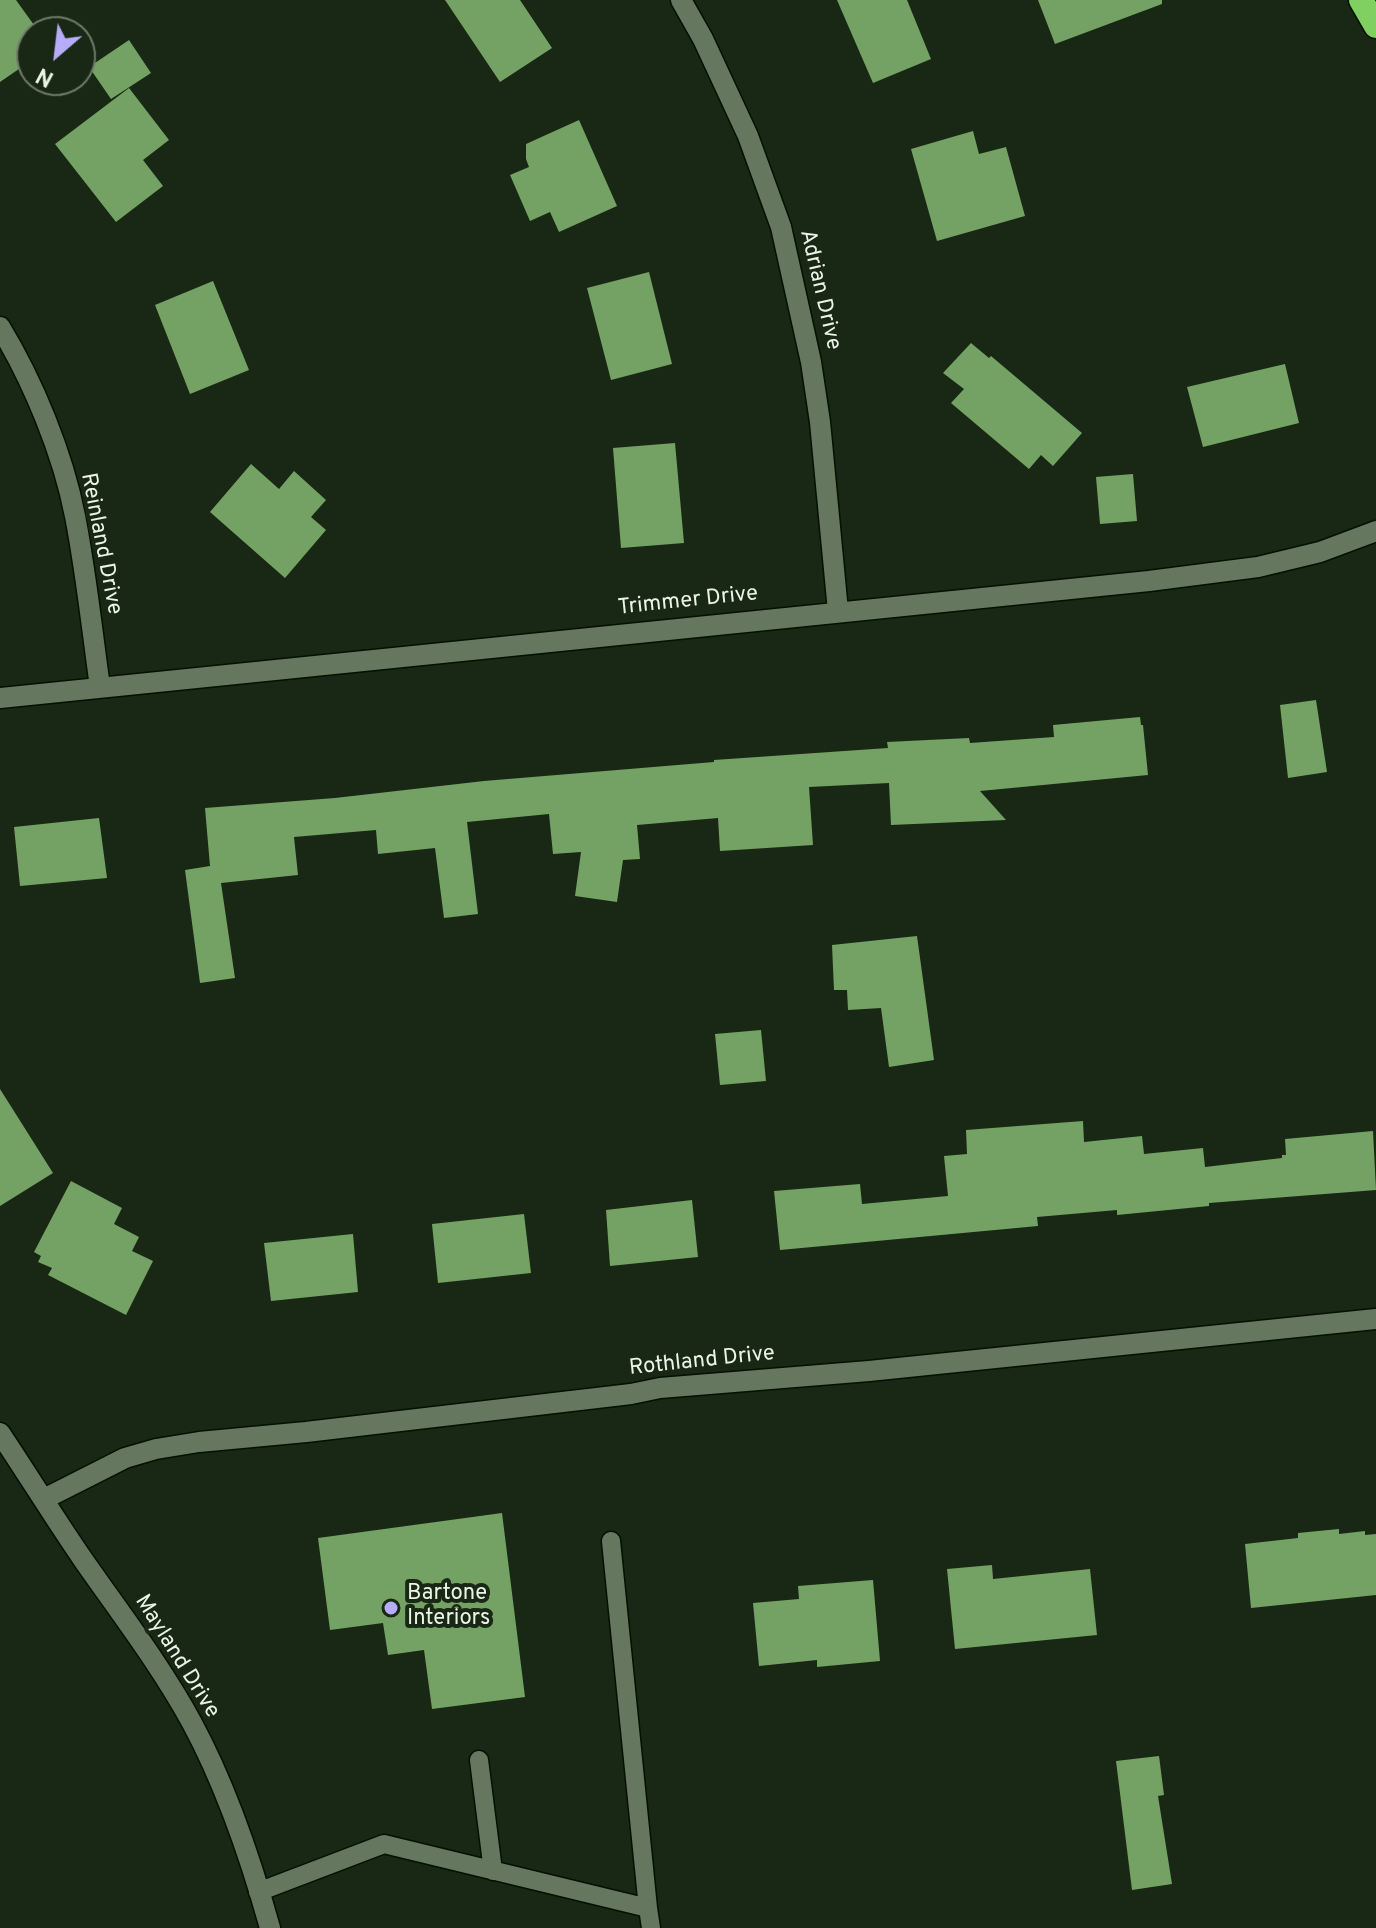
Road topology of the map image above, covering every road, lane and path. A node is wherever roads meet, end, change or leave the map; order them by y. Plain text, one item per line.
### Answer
1 (681, 0) edge
2 (1361, 0) edge
3 (1376, 26) edge
4 (0, 327) edge
5 (1376, 531) edge
6 (838, 611) junction
7 (100, 687) junction
8 (0, 698) edge
9 (1376, 1319) edge
10 (0, 1433) edge
11 (44, 1499) junction
12 (611, 1541) dead end
13 (479, 1760) dead end
14 (493, 1871) junction
15 (258, 1892) junction
16 (648, 1908) junction
17 (270, 1928) edge
18 (651, 1928) edge

1 - 6 street, Adrian Drive
2 - 3 highway
4 - 7 street, Reinland Drive
5 - 6 street, Trimmer Drive
6 - 7 street, Trimmer Drive
7 - 8 street, Trimmer Drive
9 - 11 street, Rothland Drive
10 - 11 street, Mayland Drive
11 - 15 street, Mayland Drive
12 - 16 lane
13 - 14 lane
14 - 15 lane
14 - 16 lane
15 - 17 street, Mayland Drive
16 - 18 lane

